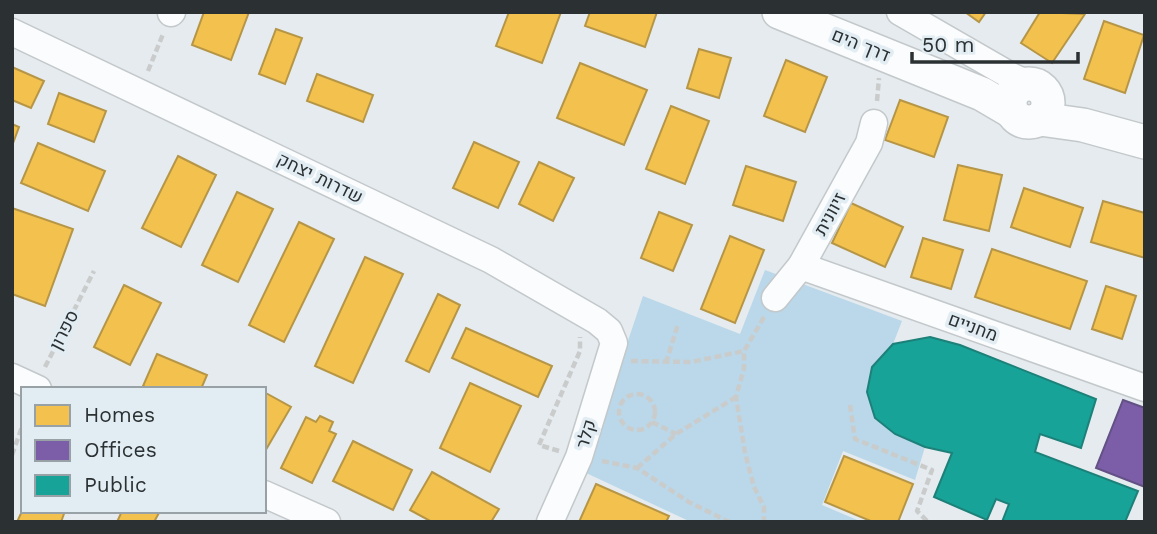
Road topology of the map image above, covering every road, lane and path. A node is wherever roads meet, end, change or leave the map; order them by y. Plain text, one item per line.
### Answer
1 (779, 12) edge
2 (900, 12) edge
3 (172, 13) edge
4 (12, 32) edge
5 (880, 53) junction
6 (139, 93) junction
7 (1020, 100) junction
8 (874, 123) joint
9 (1145, 142) edge
10 (801, 266) junction
11 (94, 271) dead end
12 (775, 298) joint
13 (678, 324) dead end
14 (579, 331) dead end
15 (744, 351) junction
16 (619, 352) junction
17 (666, 363) junction
18 (28, 384) edge
19 (1145, 388) edge
20 (736, 397) junction
21 (850, 405) dead end
22 (652, 422) junction
23 (21, 430) edge
24 (676, 434) junction
25 (12, 455) edge
26 (579, 457) junction
27 (638, 468) junction
28 (266, 496) edge
29 (286, 514) edge
30 (327, 522) edge
31 (550, 522) edge
32 (729, 522) edge
33 (764, 522) edge
34 (928, 522) edge

1 - 5 main road, דרך הים
2 - 7 street
3 - 6 path
4 - 6 street, שדרות יצחק
5 - 7 main road, דרך הים
5 - 8 path
6 - 16 street, שדרות יצחק
7 - 9 main road, דרך הים
8 - 10 street, זיוונית
10 - 12 street, זיוונית
10 - 19 street, מחניים
11 - 18 path, ספרון
12 - 15 path
13 - 17 path
14 - 26 path
15 - 17 path
15 - 20 path
16 - 17 path
16 - 26 street, קלר
20 - 24 path
20 - 33 path
21 - 34 path
22 - 22 path
22 - 24 path
23 - 25 path
24 - 27 path
26 - 27 path
26 - 31 street, קלר
27 - 32 path
28 - 29 street
29 - 30 street

